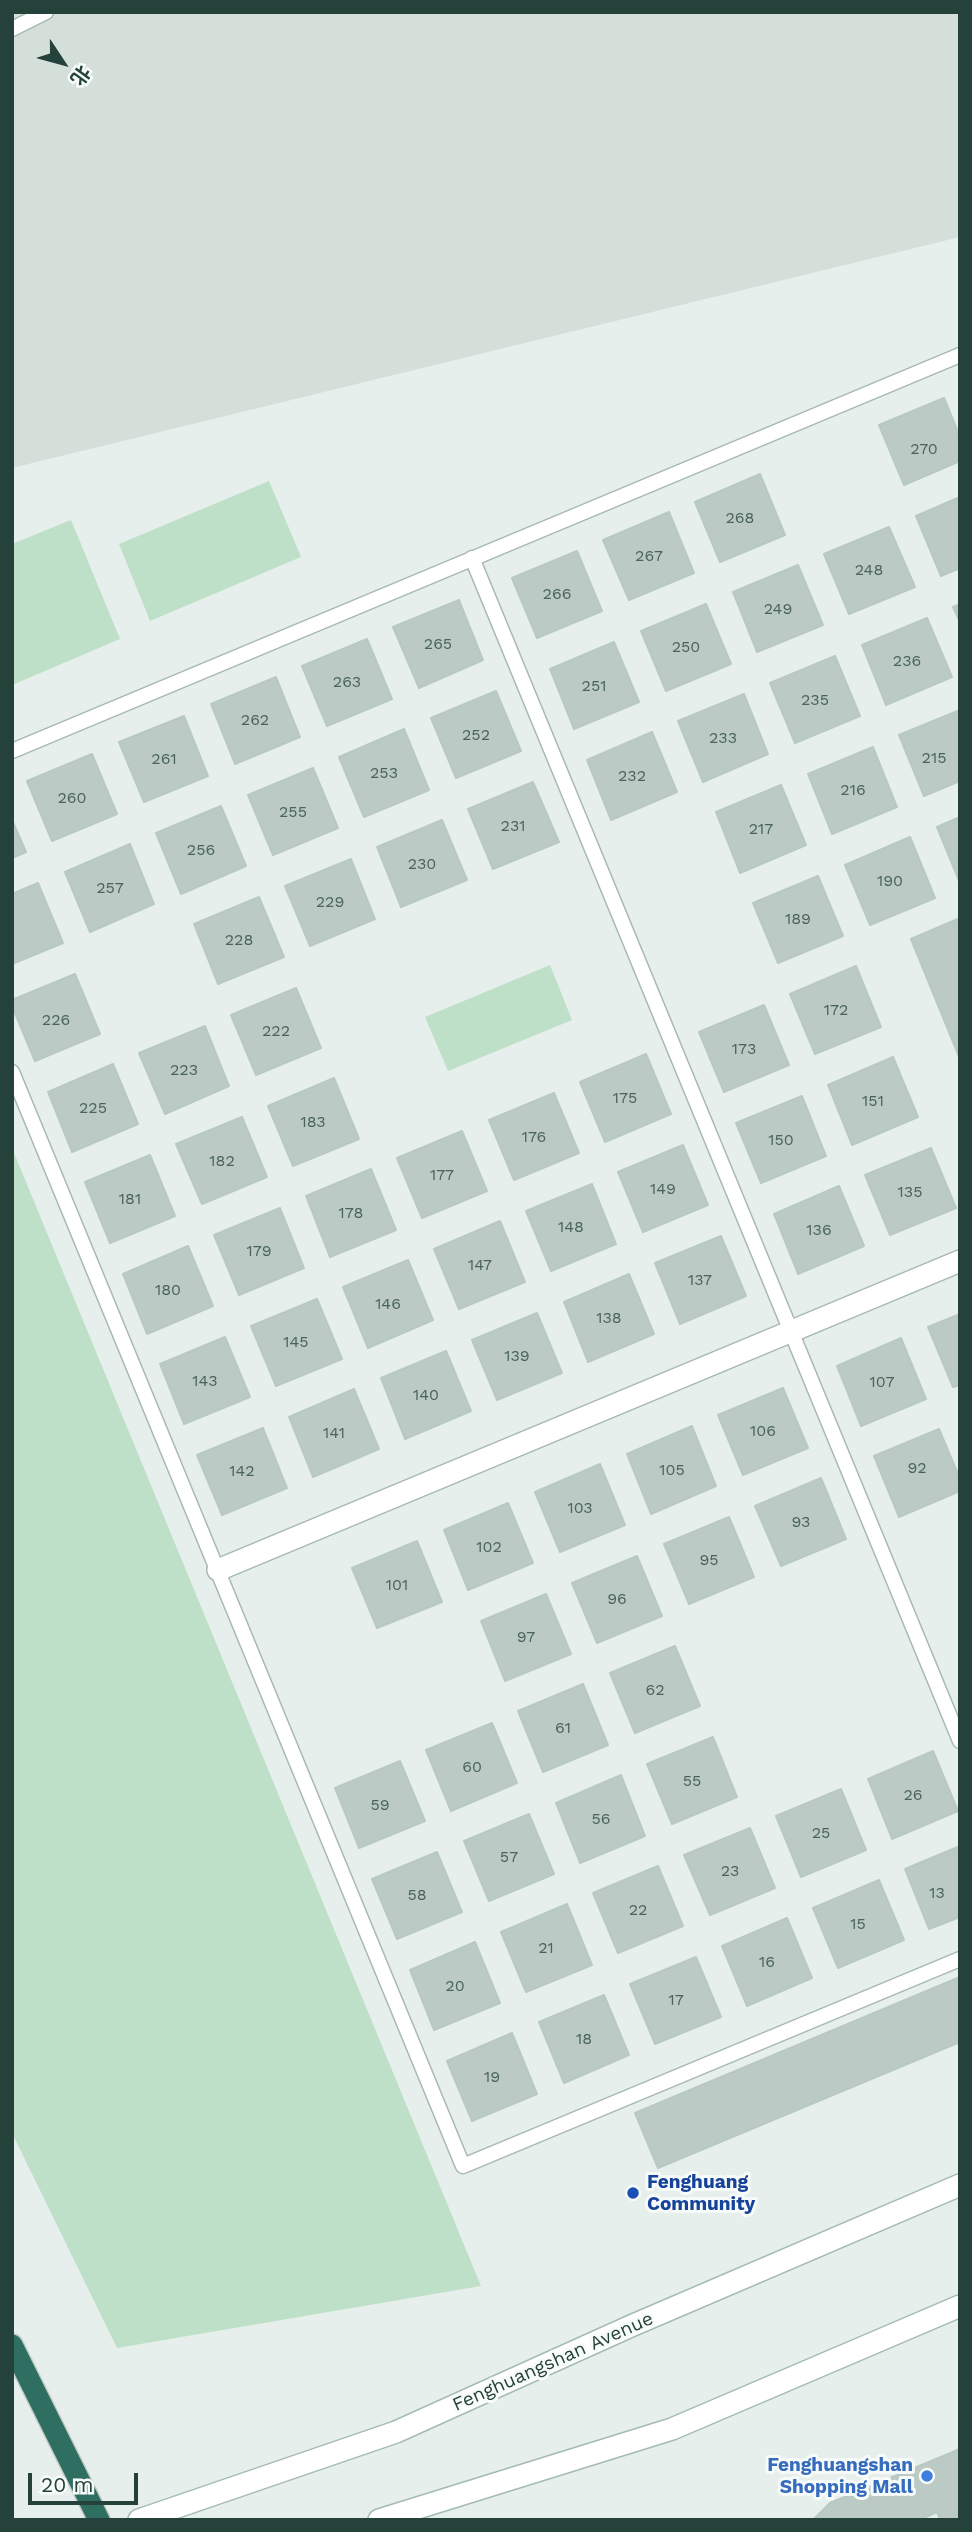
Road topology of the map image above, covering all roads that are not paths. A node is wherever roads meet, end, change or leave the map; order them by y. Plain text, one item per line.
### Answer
1 (47, 12) edge
2 (12, 29) edge
3 (960, 355) edge
4 (472, 558) junction
5 (12, 751) edge
6 (12, 1072) edge
7 (960, 1261) edge
8 (791, 1331) junction
9 (218, 1570) junction
10 (960, 1741) edge
11 (960, 1959) edge
12 (960, 2185) edge
13 (960, 2306) edge
14 (12, 2345) edge
15 (99, 2520) edge
16 (139, 2520) edge
17 (379, 2520) edge

1 - 2 lane
3 - 4 lane
4 - 5 lane
4 - 8 lane
6 - 9 lane
7 - 8 main road
8 - 9 main road
8 - 10 lane
9 - 11 lane
12 - 16 main road, Fenghuangshan Avenue
13 - 17 main road
14 - 15 highway

